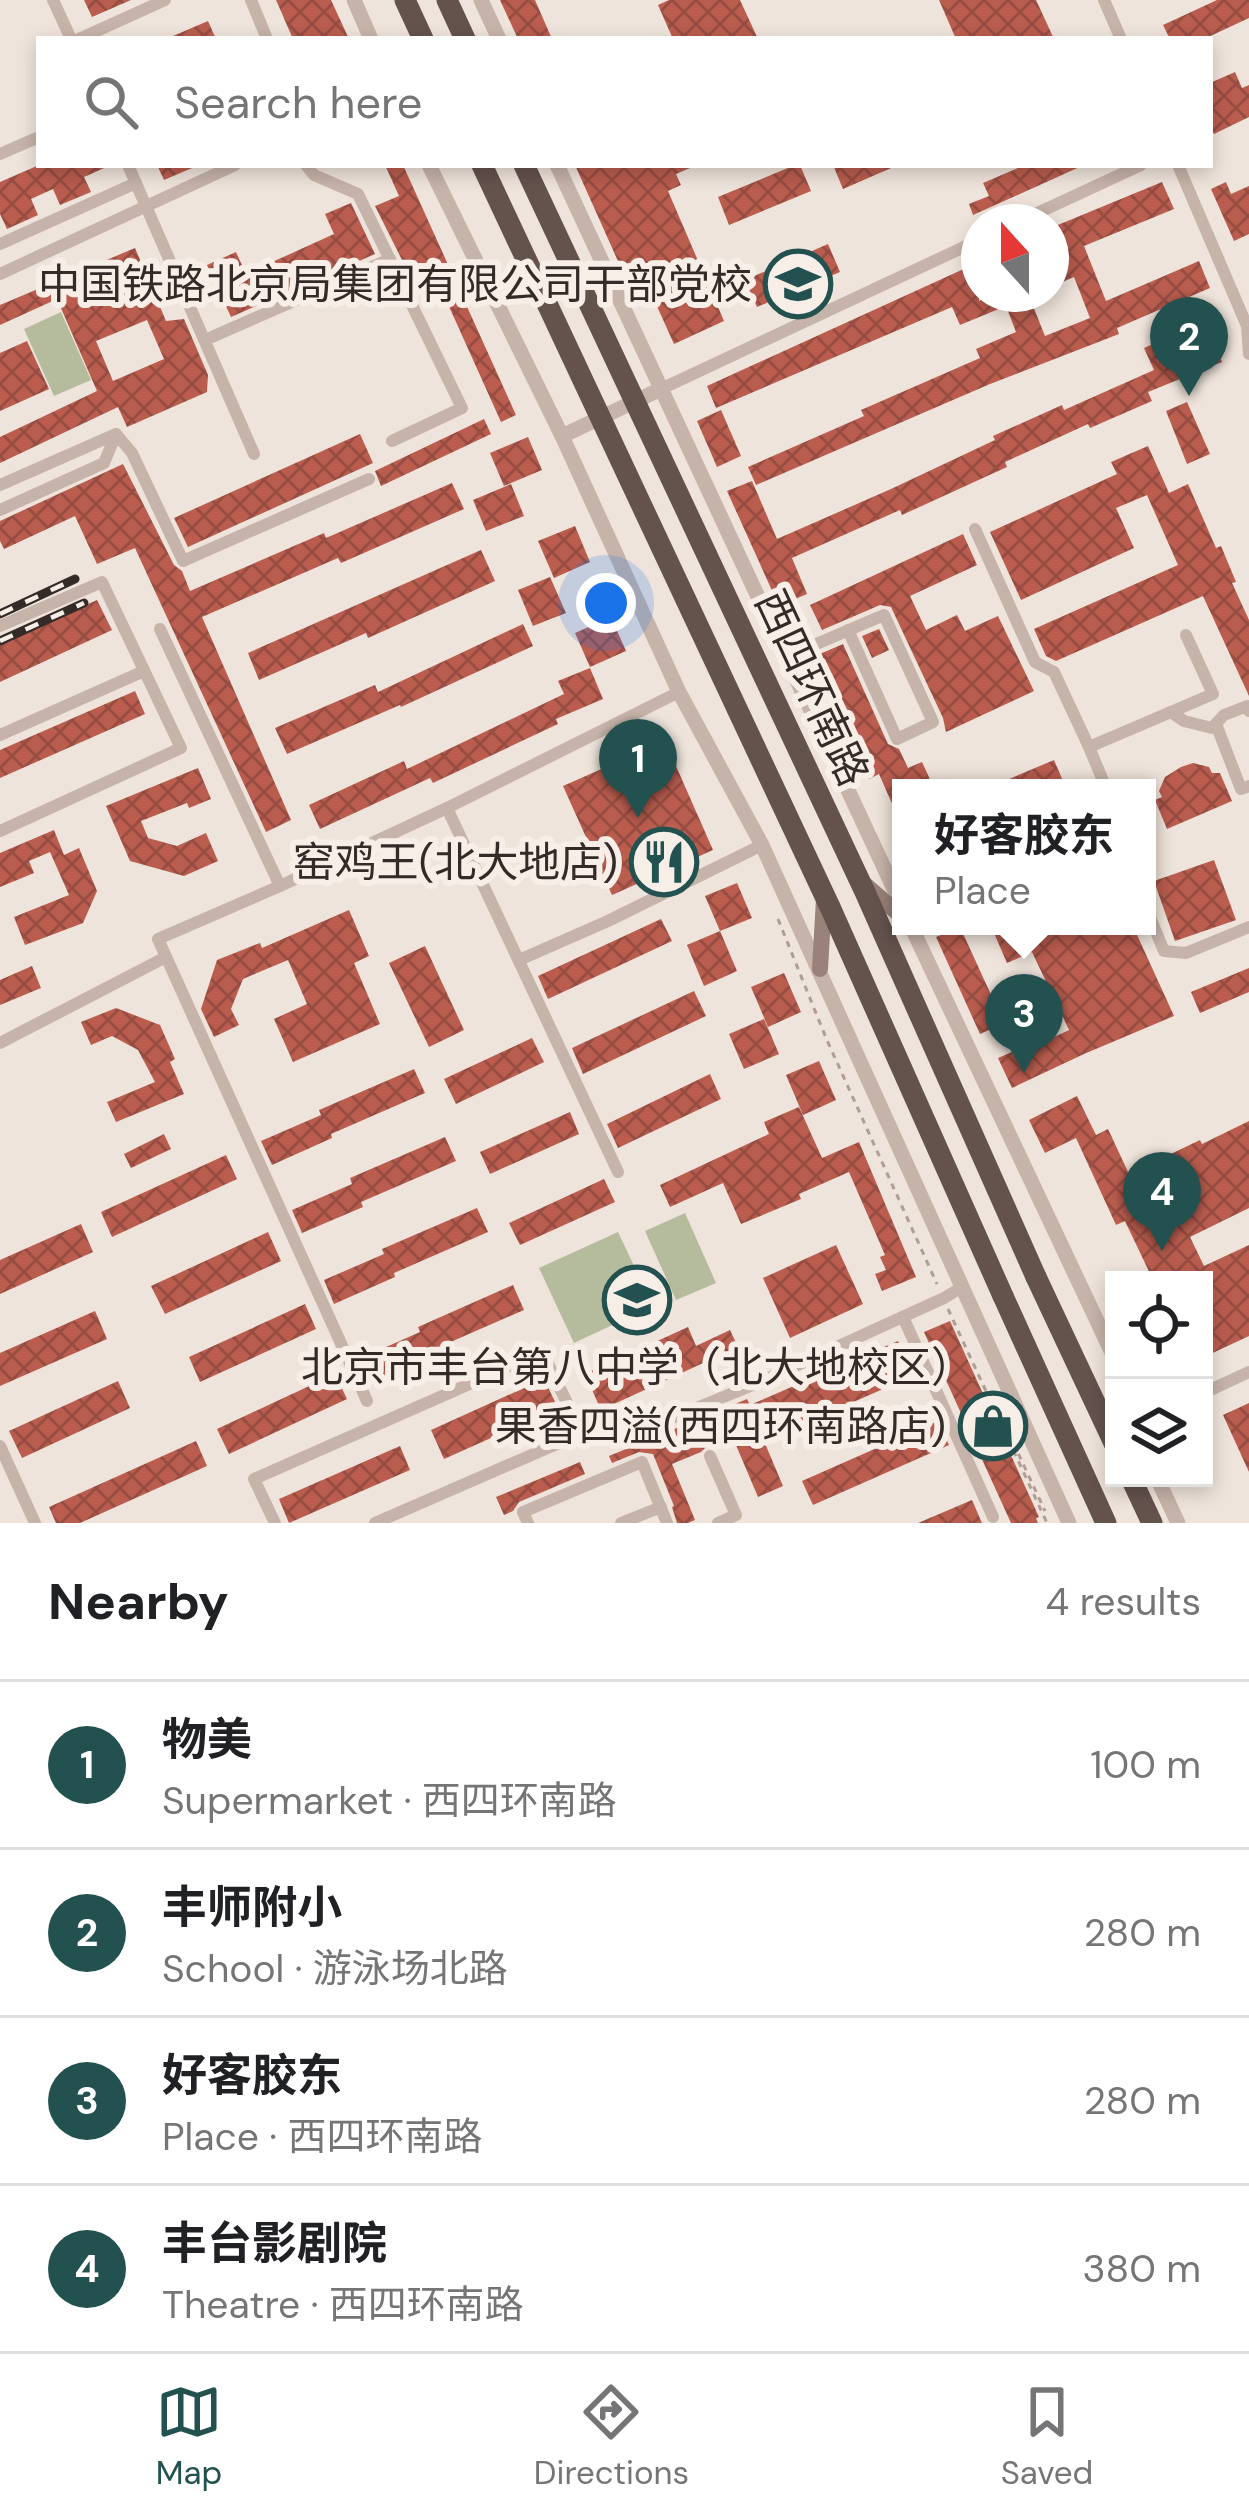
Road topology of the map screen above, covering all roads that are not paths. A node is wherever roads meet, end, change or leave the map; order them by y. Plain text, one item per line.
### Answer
1 (53, 0) edge
2 (165, 0) edge
3 (251, 0) edge
4 (354, 0) edge
5 (405, 0) edge
6 (447, 0) edge
7 (481, 0) edge
8 (1104, 0) edge
9 (73, 36) edge
10 (82, 36) edge
11 (266, 36) edge
12 (369, 36) edge
13 (422, 36) edge
14 (464, 36) edge
15 (498, 36) edge
16 (1120, 36) edge
17 (36, 138) edge
18 (0, 154) edge
19 (129, 168) edge
20 (229, 168) edge
21 (308, 168) edge
22 (430, 168) edge
23 (483, 168) edge
24 (483, 168) edge
25 (525, 168) edge
26 (557, 168) edge
27 (1135, 168) edge
28 (1179, 168) edge
29 (136, 184) junction
30 (1057, 204) edge
31 (147, 207) junction
32 (0, 244) edge
33 (961, 248) edge
34 (390, 259) junction
35 (0, 274) edge
36 (1248, 326) edge
37 (205, 340) junction
38 (1249, 354) edge
39 (661, 389) junction
40 (640, 411) junction
41 (600, 417) junction
42 (116, 434) junction
43 (562, 436) junction
44 (392, 441) dead end
45 (254, 454) dead end
46 (369, 479) dead end
47 (0, 485) edge
48 (0, 510) edge
49 (975, 529) dead end
50 (0, 626) edge
51 (160, 629) dead end
52 (848, 630) junction
53 (1186, 635) dead end
54 (786, 657) junction
55 (144, 671) junction
56 (679, 692) junction
57 (1249, 711) edge
58 (1171, 712) junction
59 (1216, 724) junction
60 (0, 736) edge
61 (1088, 747) junction
62 (1102, 779) edge
63 (1249, 786) edge
64 (447, 808) junction
65 (0, 831) edge
66 (762, 845) junction
67 (892, 885) edge
68 (280, 886) junction
69 (892, 908) edge
70 (1249, 927) edge
71 (1156, 932) edge
72 (915, 935) edge
73 (166, 957) junction
74 (519, 960) junction
75 (820, 970) junction
76 (0, 1043) edge
77 (619, 1172) dead end
78 (962, 1287) junction
79 (903, 1317) junction
80 (1105, 1338) edge
81 (1249, 1372) edge
82 (1213, 1389) edge
83 (368, 1401) dead end
84 (1105, 1424) edge
85 (655, 1425) dead end
86 (0, 1446) edge
87 (710, 1456) dead end
88 (1135, 1487) edge
89 (1161, 1487) edge
90 (661, 1507) junction
91 (993, 1517) dead end
92 (35, 1523) edge
93 (274, 1523) edge
94 (375, 1523) edge
95 (527, 1523) edge
96 (621, 1523) edge
97 (667, 1523) edge
98 (718, 1523) edge
99 (1069, 1523) edge
100 (1106, 1523) edge
101 (1152, 1523) edge
102 (1178, 1523) edge

1 - 9 street
2 - 10 street
3 - 11 street
4 - 12 street
5 - 13 highway
6 - 14 highway
7 - 15 street
8 - 16 street
17 - 18 street
19 - 29 street
20 - 31 street
21 - 34 street
22 - 43 street, 西四环南路
23 - 41 main road, 西四环南路
24 - 100 highway, 西四环南路, bridge
25 - 40 highway, 西四环南路, bridge
26 - 39 street, 西四环南路
27 - 30 street
28 - 36 street
29 - 31 street
29 - 32 street
31 - 35 street
31 - 37 street
33 - 39 street
34 - 37 street
34 - 44 street
36 - 38 street
37 - 45 street
39 - 40 street
39 - 54 street, 西四环南路
40 - 41 street
40 - 69 main road, 西四环南路
40 - 84 highway, 西四环南路, bridge
41 - 43 street
41 - 75 main road, 西四环南路
42 - 46 street
42 - 47 street
42 - 48 street
43 - 56 street, 西四环南路
49 - 61 street
50 - 55 street
51 - 68 street
52 - 52 street
52 - 54 street
53 - 58 street
54 - 67 street, 西四环南路
55 - 60 street
55 - 65 street
56 - 64 street
56 - 66 street, 西四环南路
57 - 59 street
58 - 59 street
58 - 61 street
59 - 63 street
61 - 62 street
64 - 68 street
64 - 74 street
66 - 74 street
66 - 75 street, 西四环南路
68 - 73 street
70 - 71 street
72 - 80 street
73 - 76 street
73 - 83 street
74 - 77 street
75 - 78 street, 西四环南路
78 - 79 street
78 - 99 street, 西四环南路
79 - 85 street
79 - 91 street
81 - 82 street
86 - 92 street
87 - 98 street
88 - 101 highway
89 - 102 street
90 - 95 street
90 - 96 street
90 - 97 street
93 - 94 street

